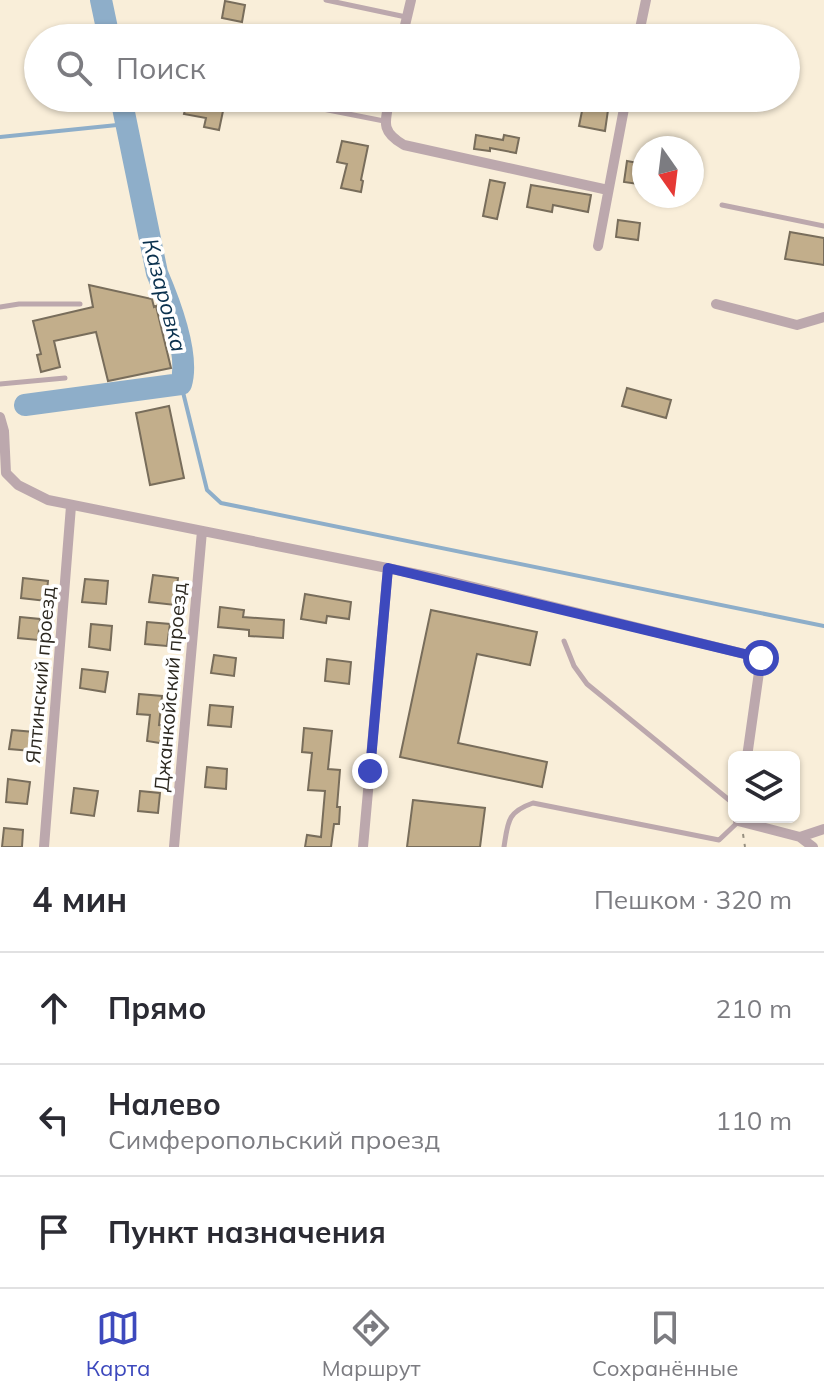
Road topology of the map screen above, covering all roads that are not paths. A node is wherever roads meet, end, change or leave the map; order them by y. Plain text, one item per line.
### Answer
1 (326, 0) edge
2 (411, 0) edge
3 (646, 0) edge
4 (407, 17) junction
5 (405, 24) edge
6 (641, 24) edge
7 (339, 112) edge
8 (387, 112) edge
9 (623, 112) edge
10 (385, 121) junction
11 (608, 190) junction
12 (722, 205) dead end
13 (824, 226) edge
14 (598, 246) dead end
15 (80, 304) dead end
16 (716, 304) dead end
17 (0, 307) edge
18 (824, 317) edge
19 (65, 378) dead end
20 (0, 384) edge
21 (0, 417) edge
22 (3, 474) edge
23 (71, 506) junction
24 (202, 531) junction
25 (388, 568) junction
26 (564, 641) dead end
27 (748, 751) edge
28 (728, 799) edge
29 (734, 823) edge
30 (752, 823) edge
31 (824, 829) edge
32 (800, 837) junction
33 (44, 847) edge
34 (174, 847) edge
35 (363, 847) edge
36 (504, 847) edge
37 (813, 847) edge

1 - 4 lane
2 - 4 street
3 - 6 street
4 - 5 street
7 - 10 lane
8 - 10 street
9 - 11 street
10 - 11 street
11 - 14 street
12 - 13 lane
15 - 17 lane
16 - 18 street
19 - 20 lane
21 - 22 street
22 - 23 street
23 - 24 street
23 - 33 street, Ялтинский проезд
24 - 25 street
24 - 34 street, Джанкойский проезд
25 - 27 street
25 - 35 street
26 - 28 lane
29 - 36 lane
30 - 32 street
31 - 32 street
32 - 37 street

